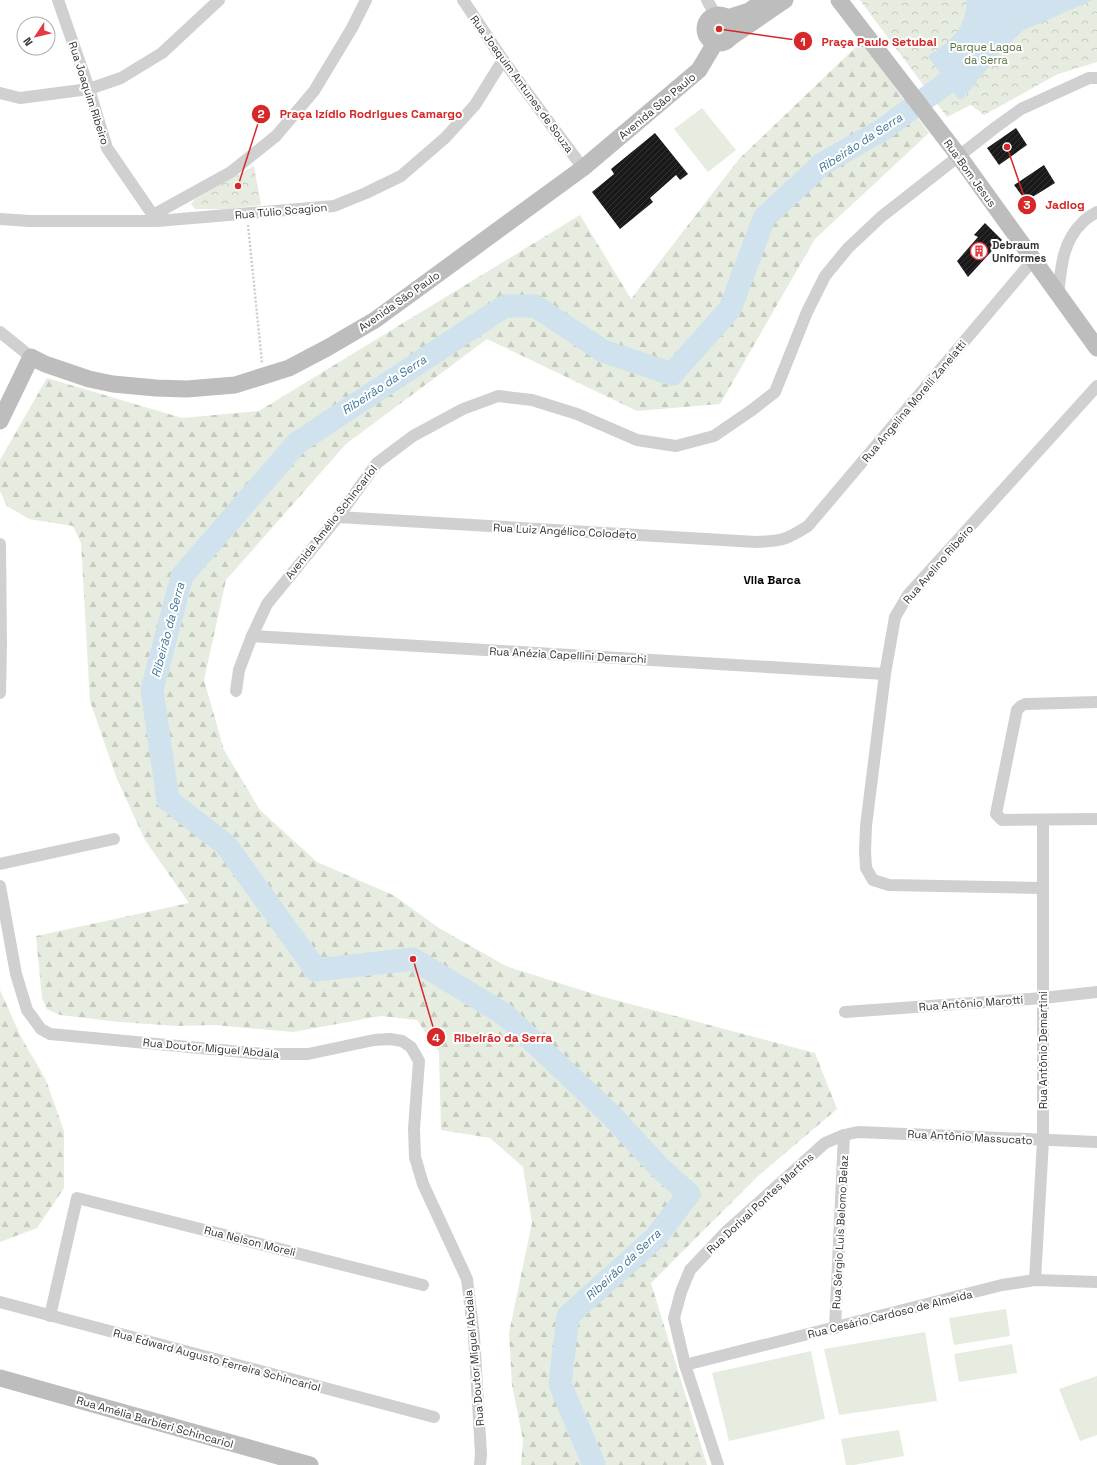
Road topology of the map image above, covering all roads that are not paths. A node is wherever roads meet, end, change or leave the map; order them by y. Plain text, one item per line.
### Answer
1 (58, 0) edge
2 (219, 0) edge
3 (366, 0) edge
4 (463, 0) edge
5 (707, 0) edge
6 (765, 0) edge
7 (785, 0) edge
8 (839, 0) edge
9 (721, 17) junction
10 (723, 40) junction
11 (503, 60) junction
12 (1097, 78) edge
13 (89, 89) junction
14 (0, 93) edge
15 (953, 149) junction
16 (582, 168) junction
17 (1097, 212) edge
18 (155, 218) junction
19 (0, 219) edge
20 (1033, 260) junction
21 (1058, 295) junction
22 (0, 332) edge
23 (1097, 348) edge
24 (31, 357) junction
25 (1097, 386) edge
26 (0, 421) edge
27 (338, 518) junction
28 (791, 537) joint
29 (0, 544) edge
30 (252, 636) junction
31 (1, 644) edge
32 (885, 674) junction
33 (236, 691) dead end
34 (0, 693) edge
35 (1097, 702) edge
36 (1097, 819) edge
37 (1043, 820) junction
38 (114, 839) dead end
39 (0, 864) edge
40 (0, 886) edge
41 (1043, 888) junction
42 (1097, 992) edge
43 (1043, 998) junction
44 (845, 1012) dead end
45 (844, 1136) junction
46 (1043, 1141) junction
47 (1097, 1142) edge
48 (1035, 1280) junction
49 (1097, 1282) edge
50 (424, 1285) dead end
51 (0, 1302) edge
52 (50, 1316) junction
53 (835, 1328) junction
54 (685, 1365) junction
55 (0, 1378) edge
56 (434, 1417) dead end
57 (310, 1465) edge
58 (480, 1465) edge
59 (718, 1465) edge

1 - 13 street, Rua Joaquim Ribeiro
2 - 13 street
3 - 18 street
4 - 11 street, Rua Joaquim Antunes de Souza
5 - 9 street
6 - 9 street
7 - 10 street
8 - 15 street, Rua Bom Jesus
9 - 10 street
9 - 10 street
10 - 16 street, Avenida São Paulo
11 - 16 street, Rua Joaquim Antunes de Souza
11 - 18 street, Rua Túlio Scagion
12 - 15 street, Avenida Amélio Schincariol
13 - 14 street
13 - 18 street, Rua Joaquim Ribeiro
15 - 20 street, Rua Bom Jesus
15 - 27 street, Avenida Amélio Schincariol
16 - 24 street, Avenida São Paulo
17 - 21 street
18 - 19 street, Rua Túlio Scagion
20 - 21 street, Rua Bom Jesus
20 - 28 street, Rua Angelina Morelli Zanelatti
21 - 23 street, Rua Bom Jesus
22 - 24 street, Avenida São Paulo
24 - 26 street
25 - 32 street, Rua Avelino Ribeiro
27 - 28 street, Rua Luiz Angélico Colodeto
27 - 30 street, Avenida Amélio Schincariol
29 - 31 street
30 - 32 street, Rua Anézia Capellini Demarchi
30 - 33 street, Avenida Amélio Schincariol
31 - 34 street
32 - 41 street, Rua Avelino Ribeiro
35 - 37 street
36 - 37 street
37 - 41 street, Rua Antônio Demartini
38 - 39 street
40 - 58 street, Rua Doutor Miguel Abdala
41 - 43 street, Rua Antônio Demartini
42 - 43 street, Rua Antônio Marotti
43 - 44 street, Rua Antônio Marotti
43 - 46 street, Rua Antônio Demartini
45 - 46 street, Rua Antônio Massucato
45 - 53 street, Rua Sérgio Luis Belomo Belaz
45 - 54 street, Rua Dorival Pontes Martins
46 - 47 street, Rua Antônio Massucato
46 - 48 street, Rua Antônio Demartini
48 - 49 street, Rua Cesário Cardoso de Almeida
48 - 53 street, Rua Cesário Cardoso de Almeida
50 - 52 street, Rua Nelson Moreli
51 - 52 street, Rua Edward Augusto Ferreira Schincariol
52 - 56 street, Rua Edward Augusto Ferreira Schincariol
53 - 54 street, Rua Cesário Cardoso de Almeida
54 - 59 street, Rua Dorival Pontes Martins
55 - 57 street, Rua Amélia Barbieri Schincariol

